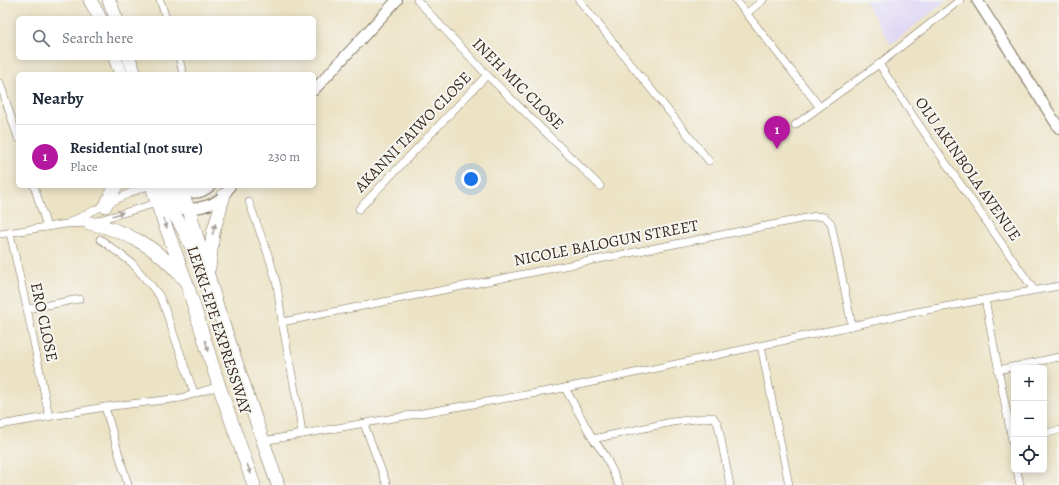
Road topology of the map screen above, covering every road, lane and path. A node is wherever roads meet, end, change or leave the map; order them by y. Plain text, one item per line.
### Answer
1 (87, 0) edge
2 (90, 0) edge
3 (109, 0) edge
4 (160, 0) edge
5 (397, 0) edge
6 (417, 0) edge
7 (579, 0) edge
8 (736, 0) edge
9 (763, 0) edge
10 (960, 0) edge
11 (977, 0) edge
12 (746, 13) junction
13 (92, 16) edge
14 (99, 16) edge
15 (115, 16) edge
16 (165, 16) edge
17 (108, 60) edge
18 (116, 60) edge
19 (130, 60) edge
20 (180, 60) edge
21 (879, 64) junction
22 (112, 72) edge
23 (120, 72) edge
24 (134, 72) edge
25 (182, 72) edge
26 (487, 75) junction
27 (0, 83) edge
28 (316, 88) edge
29 (819, 106) junction
30 (795, 125) dead end
31 (1059, 128) edge
32 (16, 132) edge
33 (709, 161) dead end
34 (600, 186) dead end
35 (35, 188) edge
36 (115, 188) edge
37 (143, 188) edge
38 (153, 188) edge
39 (155, 188) edge
40 (173, 188) edge
41 (176, 188) edge
42 (208, 188) edge
43 (227, 191) edge
44 (249, 202) dead end
45 (157, 203) junction
46 (105, 206) junction
47 (171, 208) junction
48 (359, 209) dead end
49 (189, 210) junction
50 (90, 223) junction
51 (66, 224) junction
52 (47, 226) junction
53 (10, 233) junction
54 (0, 234) edge
55 (100, 239) dead end
56 (187, 284) junction
57 (1059, 286) edge
58 (1034, 290) junction
59 (79, 299) dead end
60 (985, 299) junction
61 (218, 309) junction
62 (27, 310) junction
63 (282, 322) junction
64 (852, 326) junction
65 (761, 346) junction
66 (1059, 357) edge
67 (236, 363) junction
68 (998, 370) junction
69 (219, 386) junction
70 (565, 388) junction
71 (194, 394) junction
72 (105, 407) junction
73 (49, 416) junction
74 (364, 424) junction
75 (0, 425) edge
76 (1059, 430) edge
77 (1047, 433) edge
78 (302, 434) junction
79 (1012, 437) edge
80 (593, 439) junction
81 (263, 441) junction
82 (1018, 473) edge
83 (128, 485) edge
84 (254, 485) edge
85 (278, 485) edge
86 (387, 485) edge
87 (619, 485) edge
88 (730, 485) edge
89 (789, 485) edge
90 (1020, 485) edge

1 - 13 highway
2 - 14 highway
3 - 15 highway
4 - 16 street
5 - 28 street
6 - 26 street, INEH MIC CLOSE
7 - 33 street
8 - 12 street
9 - 12 street
10 - 21 street
11 - 31 street
12 - 29 street
17 - 22 highway
18 - 23 highway
19 - 24 highway
20 - 25 street
21 - 29 street
21 - 58 street, OLU AKINBOLA AVENUE
26 - 34 street, INEH MIC CLOSE
26 - 48 street, AKANNI TAIWO CLOSE
27 - 32 street
29 - 30 street
35 - 52 street
36 - 46 highway
37 - 46 street
38 - 45 highway, LEKKI-EPE EXPRESSWAY
39 - 47 highway
40 - 49 highway
41 - 42 street
43 - 49 street
61 -> 43 highway
44 - 63 street
45 - 47 street
50 -> 45 street
45 -> 56 highway, LEKKI-EPE EXPRESSWAY
46 - 51 street
47 - 49 street
47 - 67 highway
49 - 61 highway, LEKKI-EPE EXPRESSWAY
50 - 51 street
50 - 56 highway
51 - 52 street
52 - 53 street
53 - 54 street
53 - 62 street, ERO CLOSE
55 - 71 street
56 -> 69 highway, LEKKI-EPE EXPRESSWAY
57 - 58 street
58 - 60 street
59 - 62 street
60 - 64 street
60 - 68 street
61 - 67 highway, LEKKI-EPE EXPRESSWAY
62 - 73 street, ERO CLOSE
63 - 64 street, NICOLE BALOGUN STREET
63 - 78 street
64 - 65 street
65 - 70 street
65 - 89 street
66 - 68 street
67 - 81 highway, LEKKI-EPE EXPRESSWAY
68 - 79 street
69 - 71 street
69 -> 84 highway, LEKKI-EPE EXPRESSWAY
70 - 74 street
70 - 80 street
71 - 72 street
72 - 73 street
72 - 83 street
73 - 75 street
74 - 78 street
74 - 86 street
76 - 77 street
78 - 81 street
80 - 87 street
80 - 88 street
81 - 85 highway, LEKKI-EPE EXPRESSWAY
82 - 90 street

